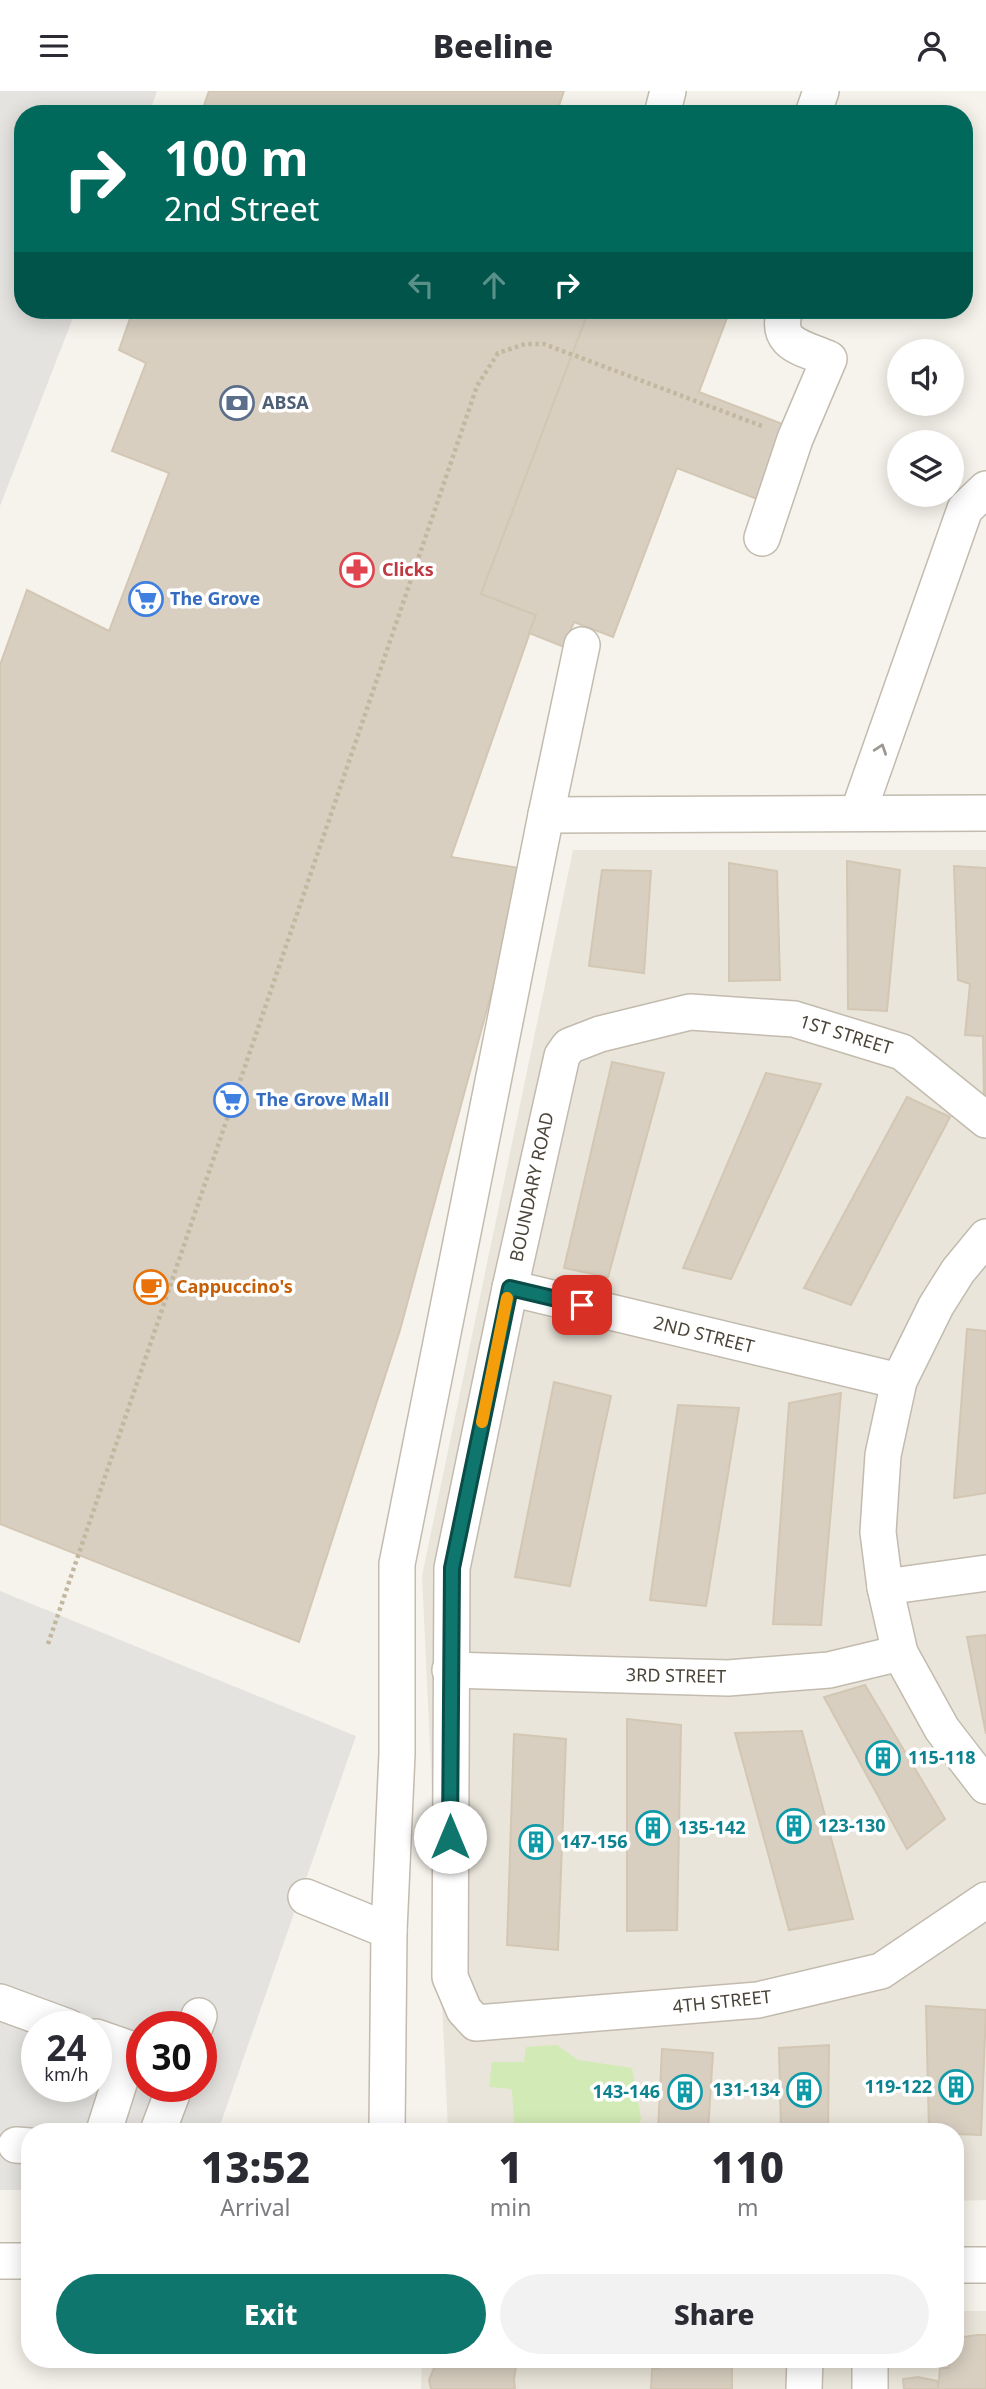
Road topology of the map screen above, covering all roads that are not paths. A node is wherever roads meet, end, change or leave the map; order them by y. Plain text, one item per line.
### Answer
1 (782, 319) edge
2 (982, 505) edge
3 (762, 538) dead end
4 (582, 645) dead end
5 (870, 813) junction
6 (986, 813) edge
7 (546, 814) junction
8 (600, 1034) joint
9 (986, 1120) edge
10 (986, 1237) edge
11 (510, 1288) junction
12 (899, 1381) junction
13 (986, 1573) edge
14 (885, 1587) junction
15 (900, 1653) junction
16 (450, 1670) junction
17 (986, 1786) edge
18 (306, 1897) dead end
19 (986, 1900) edge
20 (389, 1931) junction
21 (0, 2001) edge
22 (26, 2011) edge
23 (476, 2023) joint
24 (126, 2076) edge
25 (169, 2102) edge
26 (107, 2123) edge
27 (161, 2123) edge
28 (387, 2123) edge
29 (0, 2260) edge
30 (21, 2261) edge
31 (964, 2265) edge
32 (986, 2265) edge
33 (805, 2368) edge
34 (870, 2368) edge
35 (804, 2389) edge
36 (870, 2389) edge

1 - 3 street
2 - 5 street
4 - 7 street
5 - 6 street
5 - 7 street
7 - 20 street
8 - 9 street, 1ST STREET
8 - 11 street, BOUNDARY ROAD
10 - 12 street
11 - 12 street, 2ND STREET
11 - 16 street, BOUNDARY ROAD
12 - 14 street
13 - 14 street
14 - 15 street
15 - 16 street, 3RD STREET
15 - 17 street
16 - 23 street, BOUNDARY ROAD
18 - 20 street
19 - 23 street, 4TH STREET
20 - 28 street
21 - 22 street
24 - 26 street
25 - 27 street
29 - 30 street
31 - 32 street
33 - 35 street
34 - 36 street

